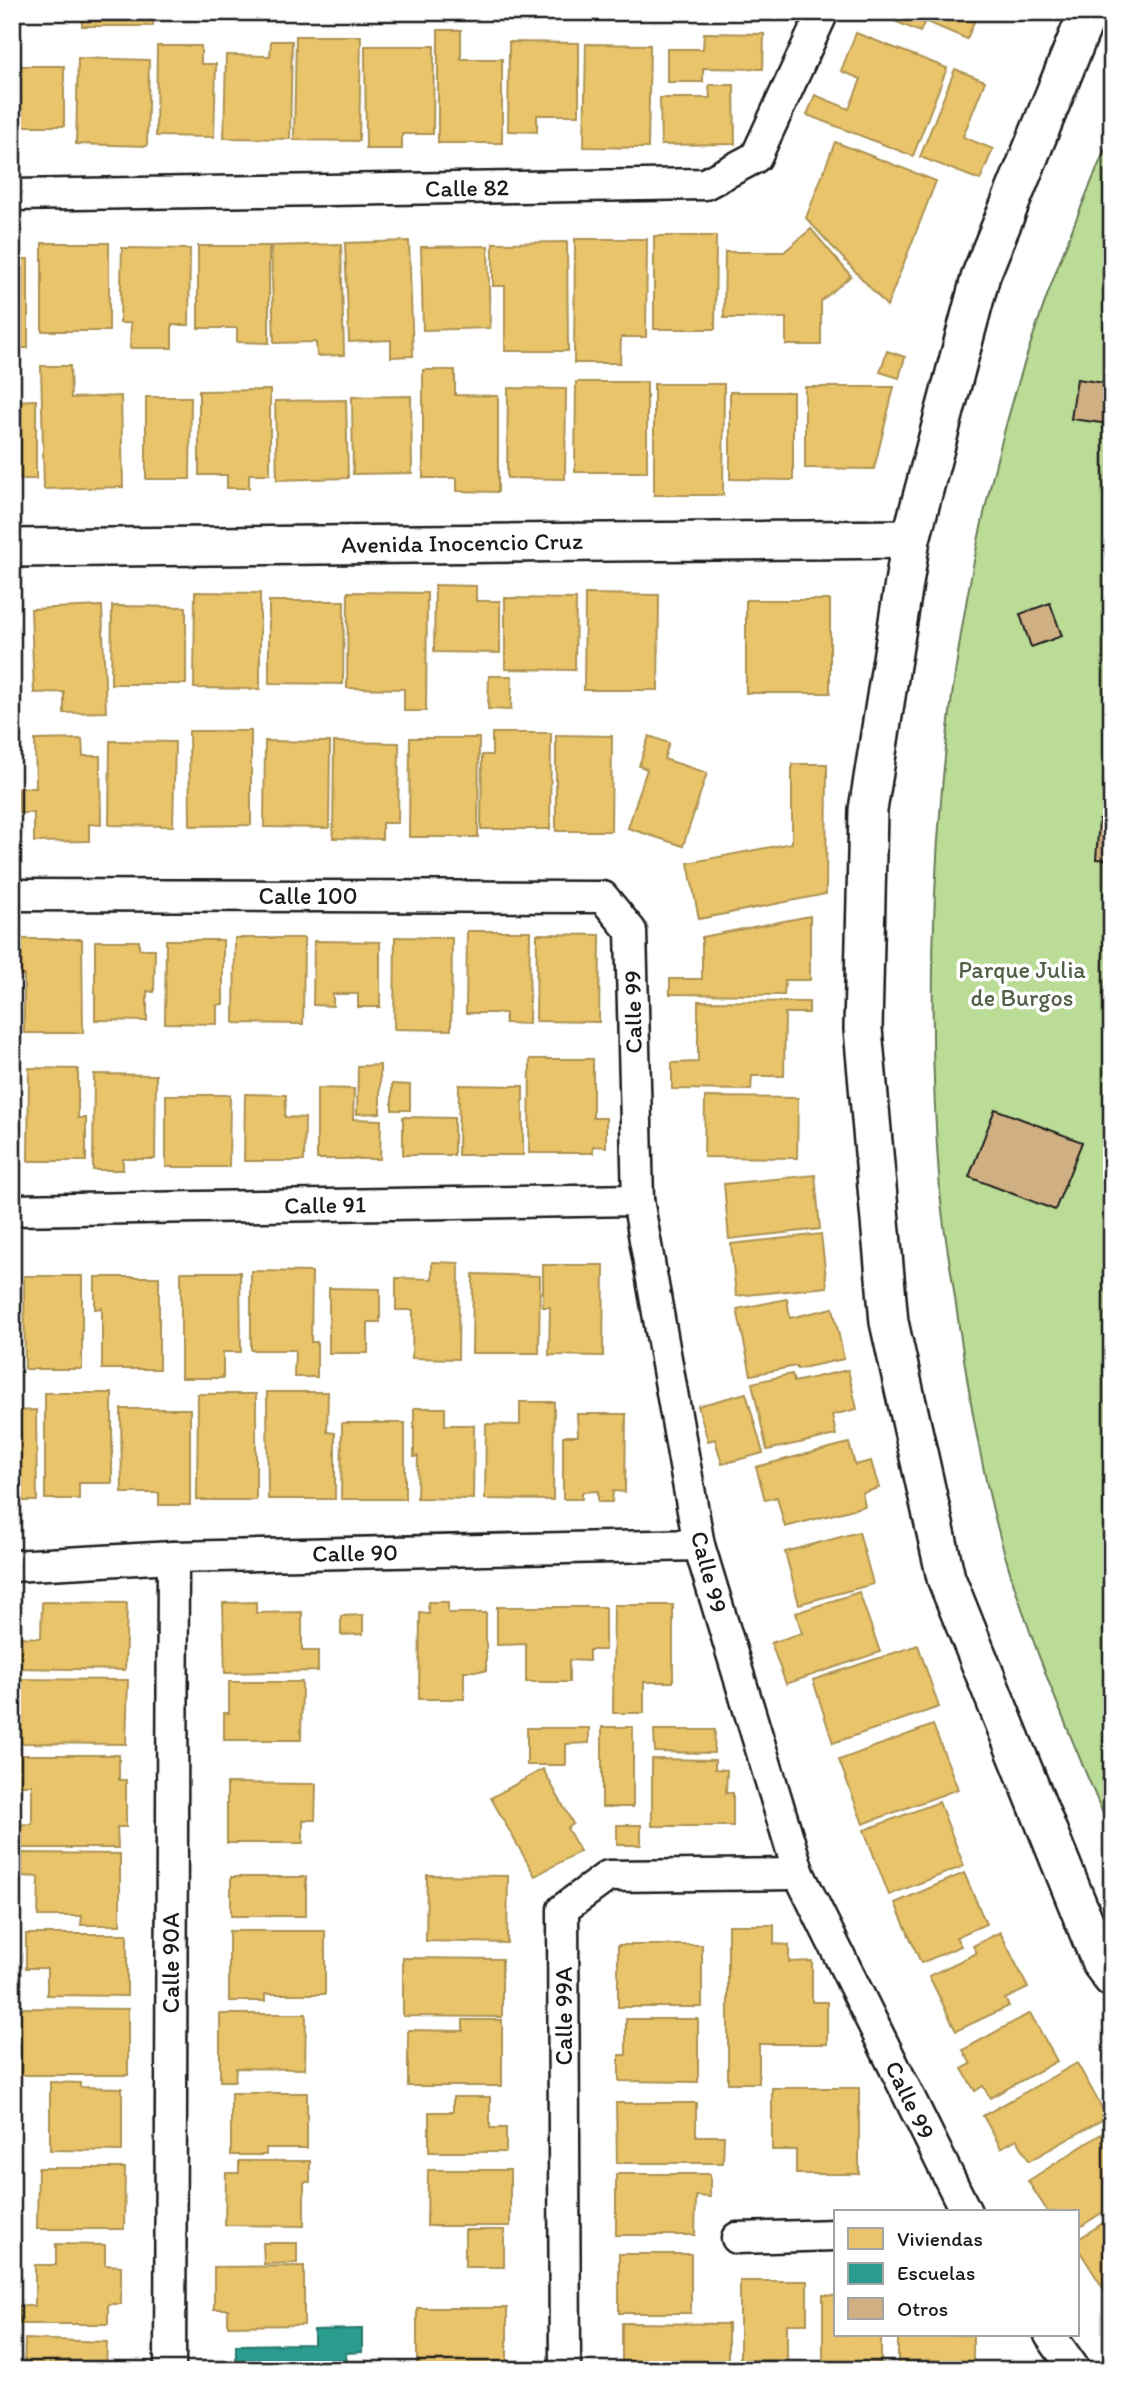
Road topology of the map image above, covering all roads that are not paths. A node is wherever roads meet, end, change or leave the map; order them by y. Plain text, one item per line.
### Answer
1 (823, 12) edge
2 (1088, 12) edge
3 (12, 195) edge
4 (911, 539) junction
5 (12, 548) edge
6 (12, 895) edge
7 (603, 897) joint
8 (638, 1200) junction
9 (12, 1210) edge
10 (699, 1545) junction
11 (173, 1557) junction
12 (12, 1566) edge
13 (799, 1874) junction
14 (1112, 1978) edge
15 (965, 2210) edge
16 (834, 2235) edge
17 (737, 2238) dead end
18 (1051, 2336) edge
19 (170, 2370) edge
20 (565, 2370) edge
21 (1075, 2370) edge

1 - 3 street, Calle 82
2 - 4 street
4 - 5 street, Avenida Inocencio Cruz
4 - 14 street
6 - 7 street, Calle 100
7 - 8 street, Calle 99
8 - 9 street, Calle 91
8 - 10 street, Calle 99
10 - 11 street, Calle 90
10 - 13 street, Calle 99
11 - 12 street, Calle 90
11 - 19 street, Calle 90A
13 - 15 street, Calle 99
13 - 20 street, Calle 99A
16 - 17 street
18 - 21 street

